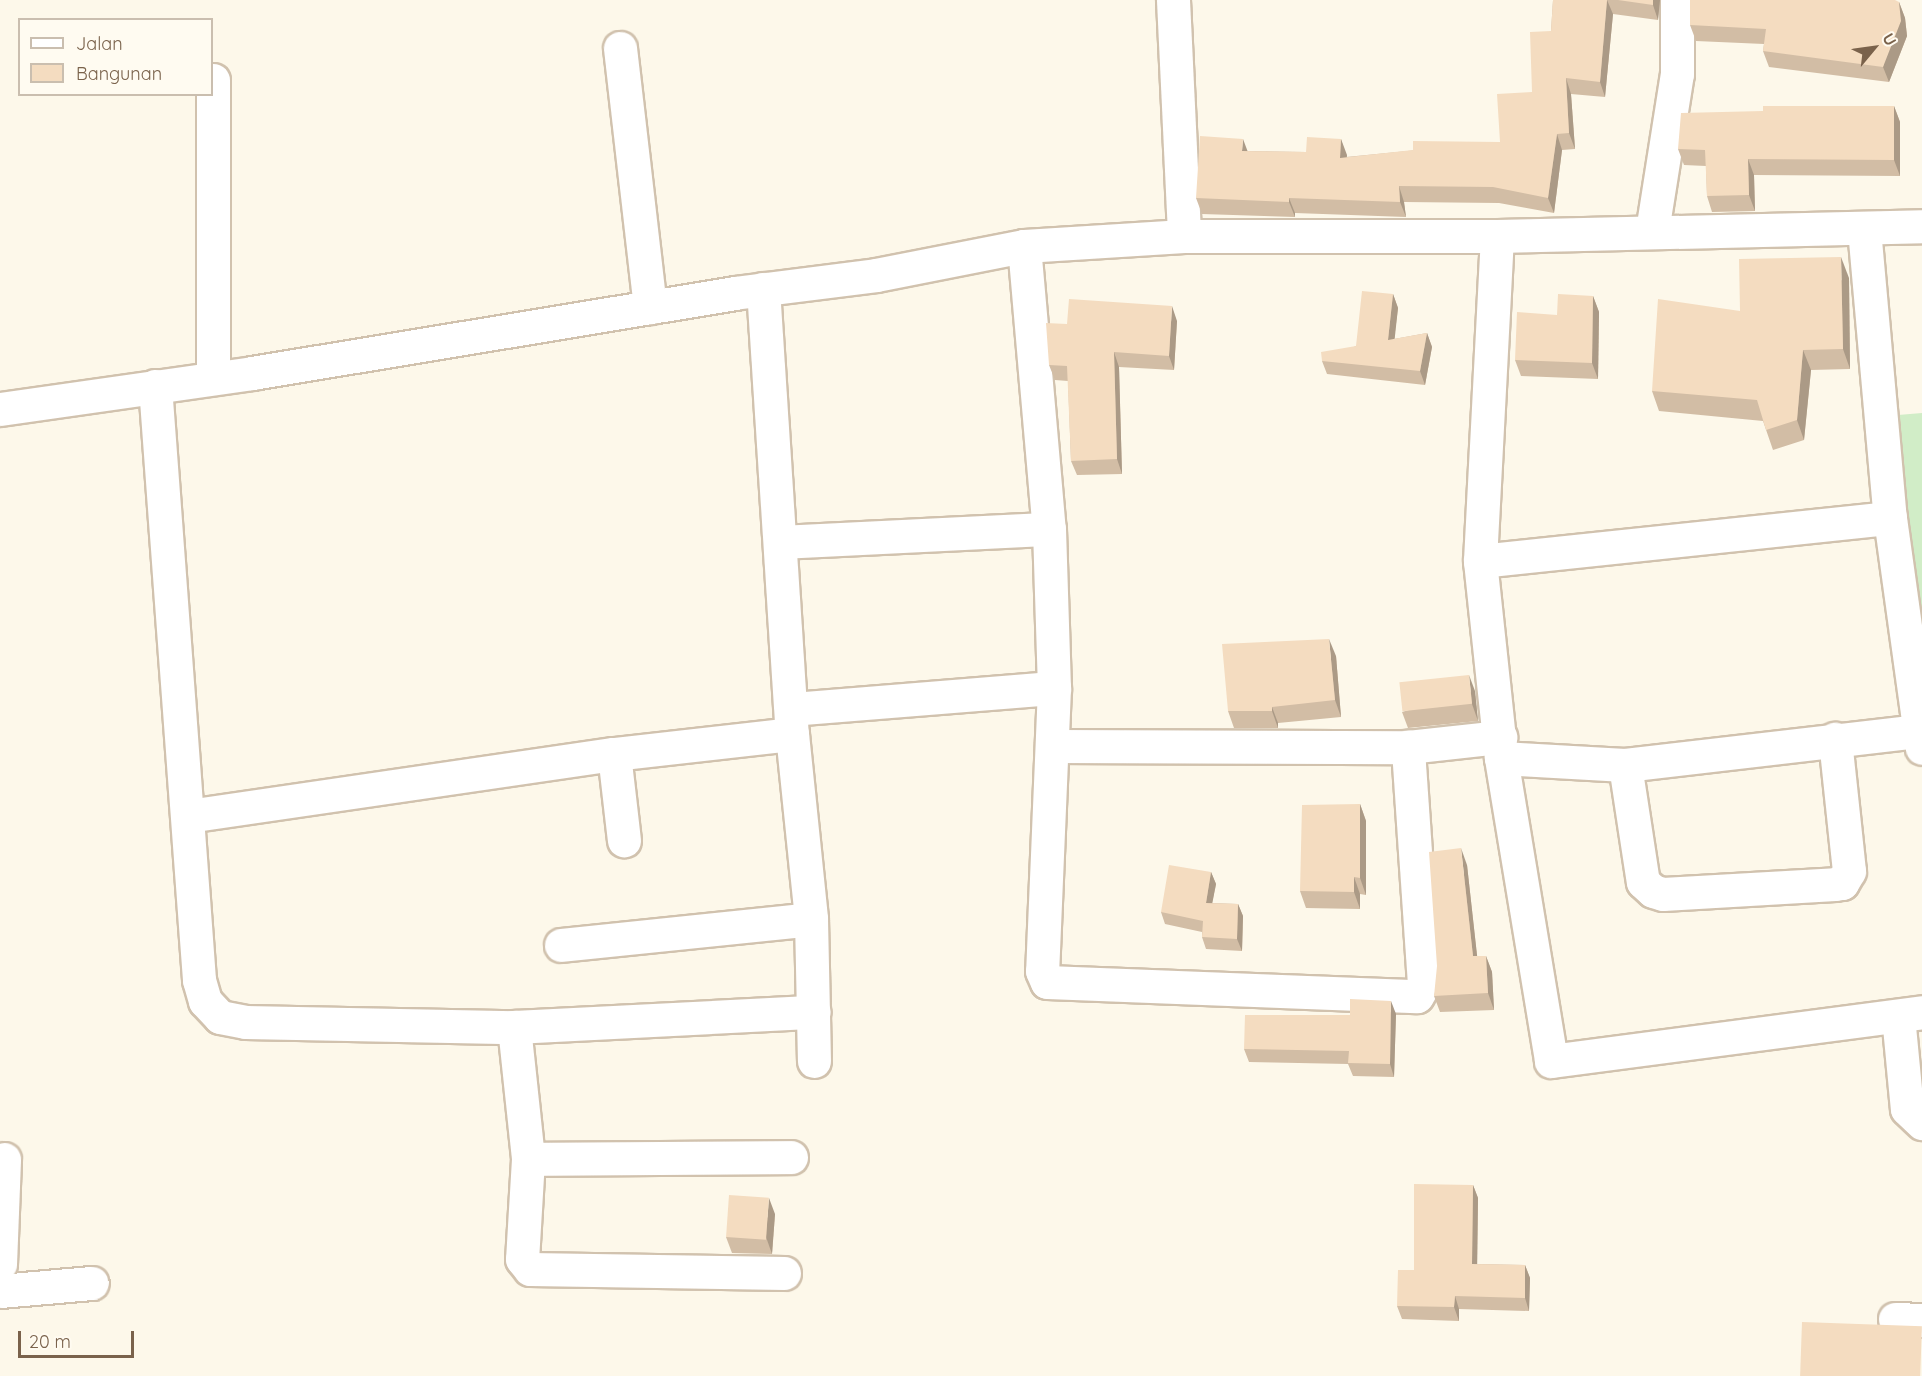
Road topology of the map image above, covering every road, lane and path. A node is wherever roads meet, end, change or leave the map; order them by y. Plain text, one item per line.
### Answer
1 (1173, 0) edge
2 (1677, 0) edge
3 (620, 48) dead end
4 (213, 80) dead end
5 (1922, 226) edge
6 (1864, 229) junction
7 (1653, 231) junction
8 (1184, 236) junction
9 (1497, 236) junction
10 (1024, 246) junction
11 (763, 289) junction
12 (650, 307) junction
13 (213, 378) junction
14 (155, 386) junction
15 (0, 409) edge
16 (1890, 518) junction
17 (1048, 529) junction
18 (780, 542) junction
19 (1480, 561) junction
20 (1054, 688) junction
21 (791, 721) junction
22 (1835, 739) junction
23 (1920, 739) edge
24 (1053, 746) junction
25 (1408, 747) junction
26 (1500, 747) junction
27 (614, 754) junction
28 (1625, 765) junction
29 (188, 816) junction
30 (624, 840) dead end
31 (812, 919) junction
32 (561, 945) dead end
33 (814, 1012) junction
34 (1910, 1014) edge
35 (514, 1027) junction
36 (814, 1061) dead end
37 (1922, 1123) edge
38 (791, 1157) dead end
39 (4, 1159) dead end
40 (528, 1159) junction
41 (0, 1264) edge
42 (784, 1273) dead end
43 (92, 1283) dead end
44 (0, 1291) edge

1 - 8 street
2 - 7 street
3 - 12 street
4 - 13 street
5 - 6 street
6 - 7 street
6 - 16 street
7 - 9 street
8 - 9 street
8 - 10 street
9 - 19 street
10 - 11 street
10 - 17 street
11 - 12 street
11 - 18 street
12 - 13 street
13 - 14 street
14 - 15 street
14 - 29 street
16 - 19 street
16 - 23 street
17 - 18 street
17 - 20 street
18 - 21 street
19 - 26 street
20 - 21 street
20 - 24 street
21 - 27 street
21 - 31 street
22 - 23 street
22 - 28 street
22 - 28 street
24 - 25 street
24 - 25 street
25 - 26 street
26 - 28 street
26 - 34 street
27 - 29 street
27 - 30 street
29 - 35 street
31 - 32 street
31 - 33 street
33 - 35 street
33 - 36 street
34 - 37 street
35 - 40 street
38 - 40 street
39 - 41 street
40 - 42 street
43 - 44 street

